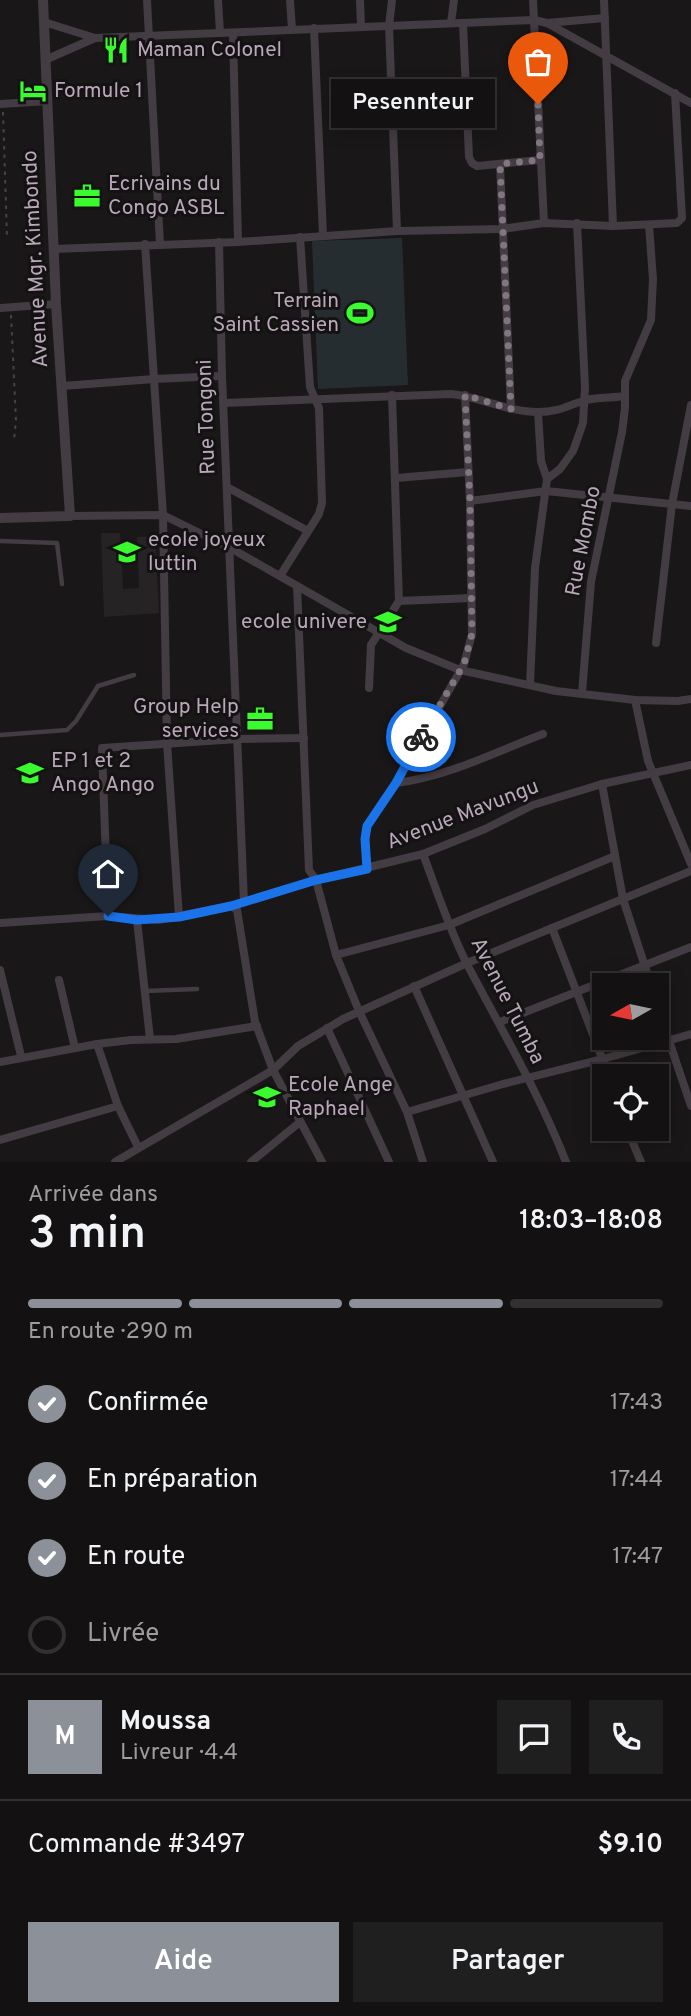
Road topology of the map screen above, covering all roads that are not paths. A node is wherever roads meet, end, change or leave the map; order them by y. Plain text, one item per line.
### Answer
1 (43, 0) edge
2 (147, 0) edge
3 (218, 0) edge
4 (290, 0) edge
5 (360, 0) edge
6 (392, 0) edge
7 (454, 0) edge
8 (533, 0) edge
9 (604, 0) edge
10 (605, 18) junction
11 (534, 20) junction
12 (44, 22) junction
13 (451, 23) junction
14 (547, 23) junction
15 (463, 24) junction
16 (362, 26) junction
17 (389, 26) junction
18 (314, 28) junction
19 (292, 29) junction
20 (220, 33) junction
21 (233, 33) junction
22 (149, 36) junction
23 (95, 38) junction
24 (607, 58) junction
25 (45, 60) junction
26 (675, 93) junction
27 (48, 101) junction
28 (691, 103) edge
29 (1, 104) edge
30 (540, 160) junction
31 (500, 164) junction
32 (544, 223) junction
33 (577, 223) junction
34 (649, 225) junction
35 (613, 226) junction
36 (502, 229) junction
37 (397, 231) junction
38 (323, 235) junction
39 (300, 237) junction
40 (219, 242) junction
41 (238, 242) junction
42 (145, 244) junction
43 (160, 244) junction
44 (54, 249) junction
45 (56, 304) junction
46 (0, 308) edge
47 (222, 376) junction
48 (153, 379) junction
49 (62, 386) junction
50 (392, 395) junction
51 (465, 395) junction
52 (625, 397) junction
53 (314, 398) junction
54 (586, 400) junction
55 (224, 403) junction
56 (691, 404) edge
57 (511, 409) junction
58 (538, 412) junction
59 (468, 471) junction
60 (396, 478) junction
61 (547, 479) junction
62 (227, 487) junction
63 (546, 491) junction
64 (609, 497) junction
65 (470, 501) junction
66 (672, 504) junction
67 (691, 506) edge
68 (163, 514) junction
69 (70, 516) junction
70 (0, 517) edge
71 (308, 531) junction
72 (0, 541) edge
73 (230, 548) junction
74 (280, 576) junction
75 (62, 584) dead end
76 (297, 586) junction
77 (471, 598) junction
78 (399, 601) junction
79 (378, 632) junction
80 (656, 643) dead end
81 (460, 670) junction
82 (134, 674) dead end
83 (530, 685) junction
84 (369, 688) dead end
85 (582, 693) junction
86 (691, 699) edge
87 (635, 700) junction
88 (542, 734) dead end
89 (0, 736) edge
90 (304, 738) junction
91 (237, 739) junction
92 (167, 743) junction
93 (691, 765) edge
94 (653, 773) junction
95 (396, 783) junction
96 (602, 784) junction
97 (423, 854) junction
98 (615, 856) junction
99 (691, 864) edge
100 (367, 869) junction
101 (691, 871) edge
102 (316, 880) junction
103 (623, 899) junction
104 (244, 901) junction
105 (231, 906) junction
106 (108, 916) junction
107 (179, 917) junction
108 (137, 920) junction
109 (0, 923) edge
110 (449, 925) junction
111 (552, 928) junction
112 (691, 947) edge
113 (336, 955) junction
114 (467, 963) junction
115 (645, 964) junction
116 (0, 970) edge
117 (648, 973) edge
118 (59, 979) dead end
119 (414, 986) junction
120 (2, 988) edge
121 (197, 989) dead end
122 (145, 991) junction
123 (577, 992) junction
124 (359, 1011) junction
125 (500, 1022) junction
126 (257, 1026) junction
127 (327, 1028) junction
128 (691, 1034) edge
129 (150, 1039) junction
130 (669, 1039) edge
131 (669, 1042) edge
132 (97, 1044) junction
133 (75, 1048) junction
134 (632, 1050) edge
135 (21, 1056) junction
136 (603, 1059) junction
137 (0, 1062) edge
138 (605, 1064) edge
139 (273, 1070) junction
140 (527, 1079) junction
141 (464, 1096) junction
142 (118, 1106) junction
143 (691, 1106) edge
144 (407, 1112) junction
145 (300, 1122) junction
146 (0, 1140) edge
147 (632, 1141) edge
148 (138, 1147) junction
149 (115, 1162) edge
150 (251, 1162) edge
151 (322, 1162) edge
152 (389, 1162) edge
153 (423, 1162) edge
154 (493, 1162) edge
155 (566, 1162) edge
156 (640, 1162) edge

1 - 12 street, Avenue Mgr. Kimbondo
2 - 22 street
3 - 20 street
4 - 19 street
5 - 16 street
6 - 17 street
7 - 13 street
8 - 11 street
9 - 10 street
10 - 14 street
10 - 24 street
11 - 14 street
11 - 15 street
11 - 30 street
12 - 23 street
12 - 25 street, Avenue Mgr. Kimbondo
13 - 15 street
13 - 17 street
14 - 24 street
15 - 31 street
16 - 17 street
16 - 18 street
17 - 37 street
18 - 19 street
18 - 38 street
19 - 21 street
20 - 21 street
20 - 22 street
21 - 41 street
22 - 23 street
22 - 43 street
23 - 25 street
24 - 26 street
24 - 35 street
25 - 27 street, Avenue Mgr. Kimbondo
26 - 28 street
26 - 34 street
27 - 29 street
27 - 44 street, Avenue Mgr. Kimbondo
30 - 31 street
30 - 32 street
31 - 36 street
32 - 33 street
32 - 36 street
33 - 35 street
33 - 54 street
34 - 35 street
34 - 52 street, Rue Mombo
36 - 37 street
36 - 57 street
37 - 38 street
38 - 39 street
39 - 41 street
39 - 53 street
40 - 41 street
40 - 43 street
40 - 47 street, Rue Tongoni
42 - 43 street
42 - 44 street
42 - 48 street
44 - 45 street, Avenue Mgr. Kimbondo
45 - 46 street
45 - 49 street, Avenue Mgr. Kimbondo
47 - 48 street
47 - 55 street, Rue Tongoni
48 - 49 street
48 - 68 street
49 - 69 street, Avenue Mgr. Kimbondo
50 - 51 street
50 - 53 street
50 - 60 street
51 - 57 street
51 - 59 street
52 - 54 street
52 - 64 street, Rue Mombo
53 - 55 street
53 - 71 street
54 - 58 street
54 - 61 street
55 - 62 street, Rue Tongoni
56 - 66 street
57 - 58 street
58 - 61 street
59 - 60 street
59 - 65 street
60 - 78 street
61 - 63 street
62 - 71 street
62 - 73 street, Rue Tongoni
63 - 64 street
63 - 65 street
63 - 83 street
64 - 66 street
64 - 85 street, Rue Mombo
65 - 77 street
66 - 67 street
66 - 80 street
68 - 69 street
68 - 73 street
68 - 92 street
69 - 70 street
71 - 74 street
72 - 75 lane
73 - 74 street
73 - 91 street, Rue Tongoni
74 - 76 street
76 - 79 street
76 - 90 street
77 - 78 street
77 - 81 street
78 - 79 street
79 - 81 street
79 - 84 street
81 - 83 street
81 - 95 street
82 - 89 lane
83 - 85 street
85 - 87 street
86 - 87 street
87 - 94 street
88 - 95 street
90 - 91 street
90 - 102 street
91 - 92 street
91 - 104 street, Rue Tongoni
92 - 106 street
92 - 107 street
93 - 94 street, Avenue Mavungu
94 - 96 street, Avenue Mavungu
94 - 99 street
95 - 100 street
96 - 97 street, Avenue Mavungu
96 - 98 street
97 - 100 street, Avenue Mavungu
97 - 110 street, Avenue Tumba
98 - 103 street
98 - 110 street
100 - 102 street, Avenue Mavungu
101 - 103 street
102 - 104 street, Avenue Mavungu
102 - 113 street
103 - 111 street
103 - 115 street
104 - 105 street, Avenue Mavungu
105 - 107 street, Avenue Mavungu
105 - 126 street
106 - 108 street, Avenue Mavungu
106 - 109 street, Avenue Mavungu
107 - 108 street, Avenue Mavungu
108 - 122 street
110 - 113 street
110 - 114 street, Avenue Tumba
111 - 114 street
111 - 123 street
112 - 115 street
113 - 124 street
114 - 119 street
114 - 125 street, Avenue Tumba
115 - 117 street
115 - 123 street
116 - 120 street
118 - 133 street
119 - 124 street
119 - 141 street
120 - 135 street
121 - 122 lane
122 - 129 street
123 - 125 street
123 - 136 street
124 - 127 street
124 - 144 street
125 - 140 street, Avenue Tumba
126 - 129 street
126 - 139 street
127 - 139 street
127 - 152 street
128 - 130 street
129 - 132 street
131 - 143 street
132 - 133 street
132 - 142 street
133 - 135 street
134 - 136 street
135 - 137 street
136 - 138 street
136 - 140 street
139 - 145 street
139 - 148 street
140 - 141 street
140 - 155 street, Avenue Tumba
141 - 144 street
141 - 154 street
142 - 146 street
142 - 148 street
144 - 153 street
145 - 150 street
145 - 151 street
147 - 156 street
148 - 149 street

